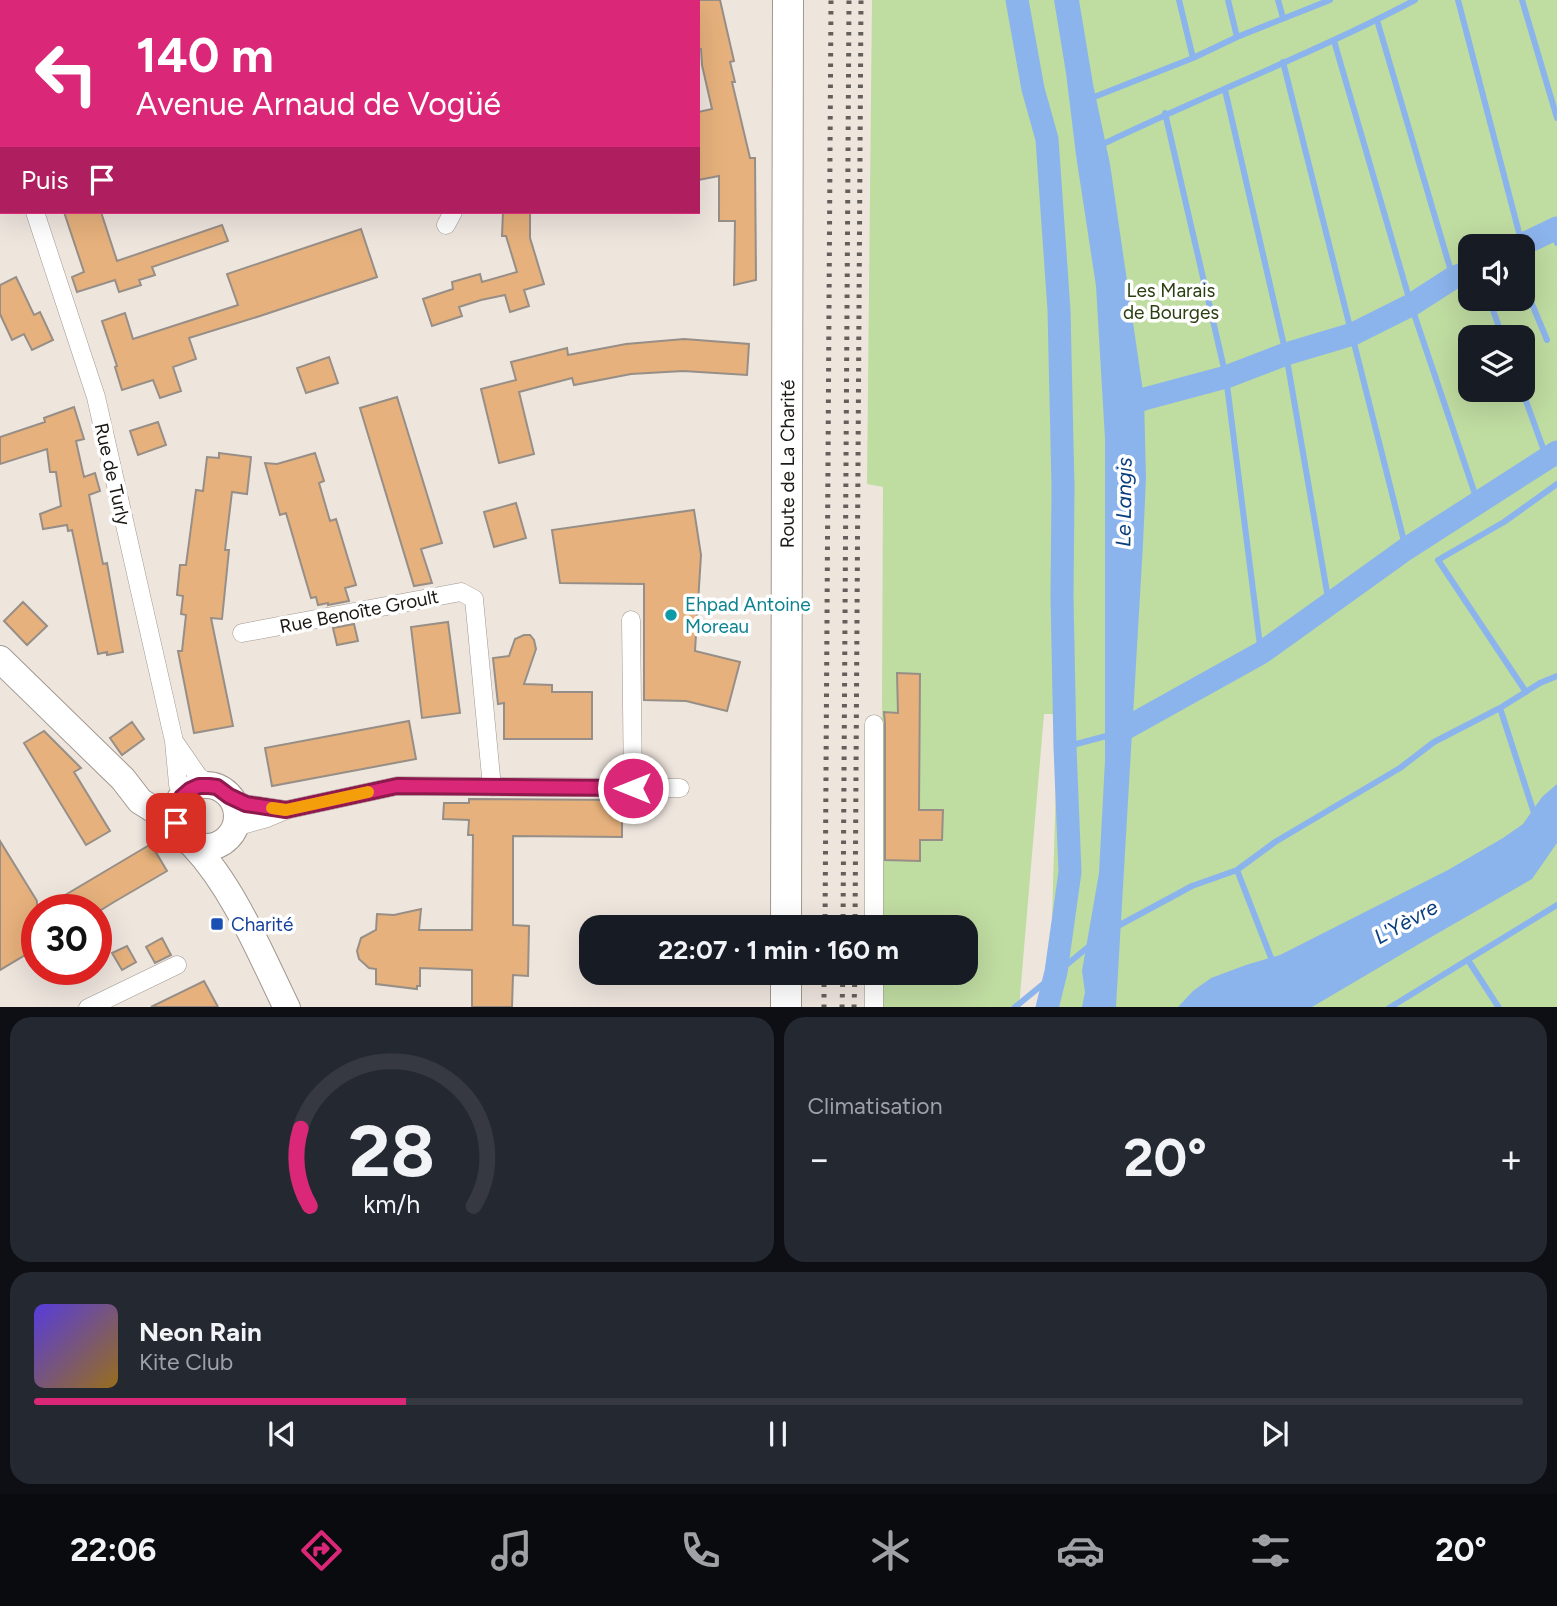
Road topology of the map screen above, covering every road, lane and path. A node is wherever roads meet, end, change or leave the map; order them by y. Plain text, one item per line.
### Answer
1 (788, 0) edge
2 (36, 214) edge
3 (631, 620) dead end
4 (242, 633) dead end
5 (0, 659) edge
6 (874, 724) dead end
7 (174, 741) junction
8 (492, 787) junction
9 (633, 788) junction
10 (680, 788) dead end
11 (219, 791) junction
12 (179, 806) junction
13 (286, 810) junction
14 (231, 833) junction
15 (194, 845) junction
16 (232, 897) junction
17 (786, 915) edge
18 (874, 915) edge
19 (177, 965) dead end
20 (786, 985) edge
21 (874, 985) edge
22 (88, 1007) edge
23 (287, 1007) edge
24 (786, 1007) edge
25 (874, 1007) edge

1 - 17 main road, Route de La Charité
2 - 7 street, Rue de Turly
3 - 9 street
4 - 8 street, Rue Benoîte Groult
5 - 12 street
6 - 18 street
7 - 11 street, Rue de Turly
7 - 12 street, Rue de Turly
8 - 9 street
8 - 13 street
9 - 10 street
11 - 12 street
11 - 13 street
11 - 14 street
12 - 15 street
13 - 14 street
14 - 15 street
14 - 16 street
15 - 16 street
16 - 23 street
19 - 22 street
20 - 24 main road
21 - 25 street

